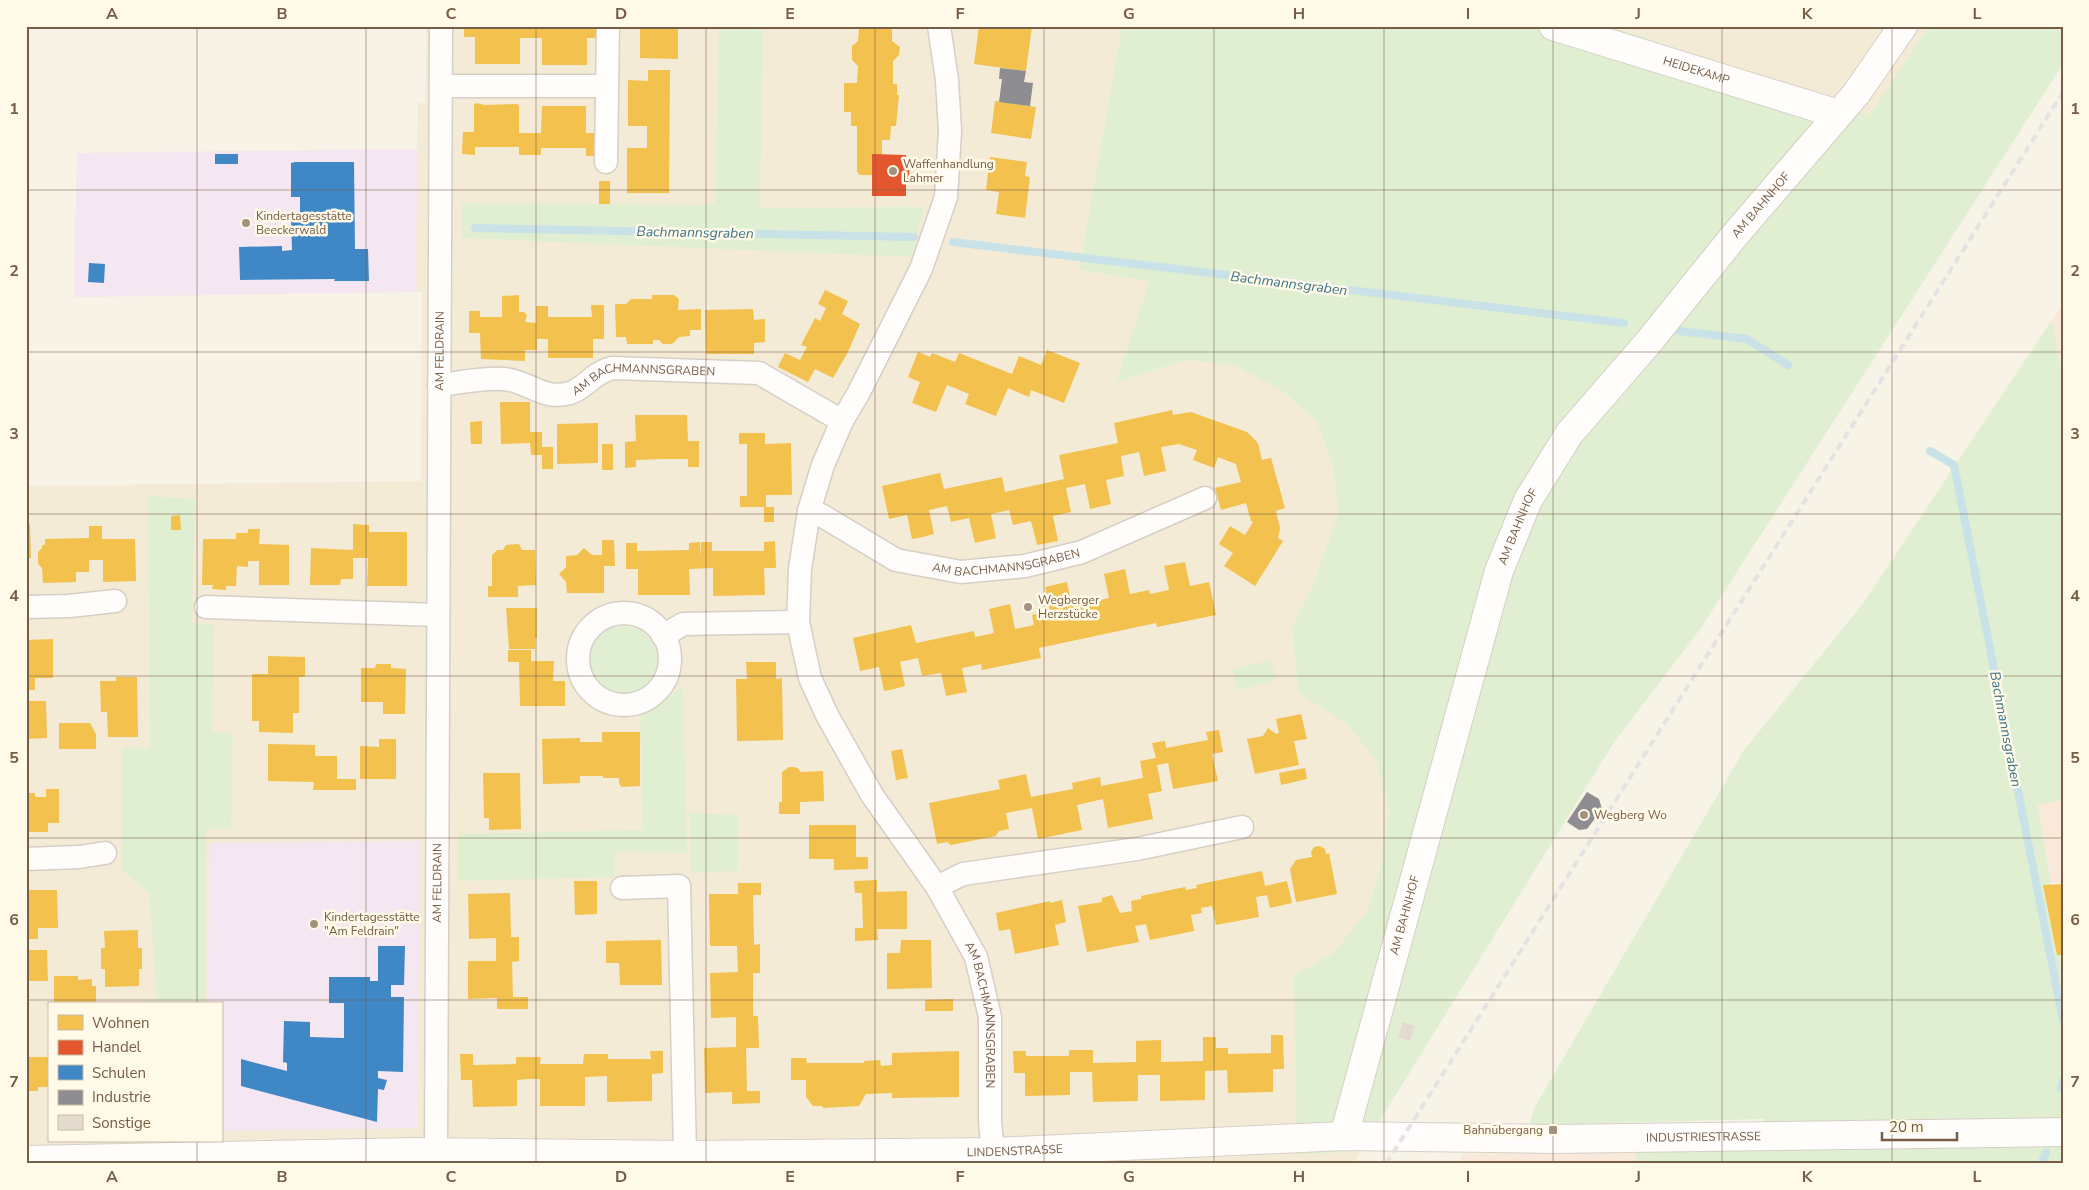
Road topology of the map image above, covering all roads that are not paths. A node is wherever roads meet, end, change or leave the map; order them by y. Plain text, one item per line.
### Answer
1 (442, 26) edge
2 (608, 26) edge
3 (940, 26) edge
4 (1553, 26) edge
5 (1904, 26) edge
6 (441, 86) junction
7 (606, 86) junction
8 (1838, 114) junction
9 (606, 162) dead end
10 (439, 385) junction
11 (842, 421) junction
12 (1205, 498) dead end
13 (809, 511) junction
14 (115, 601) dead end
15 (26, 607) edge
16 (206, 607) dead end
17 (438, 615) junction
18 (798, 622) junction
19 (663, 636) junction
20 (1242, 826) dead end
21 (105, 853) dead end
22 (26, 858) edge
23 (937, 887) junction
24 (622, 888) dead end
25 (2063, 1132) edge
26 (1344, 1136) junction
27 (436, 1152) junction
28 (993, 1152) junction
29 (685, 1155) junction
30 (26, 1160) edge

1 - 6 street, AM FELDRAIN
2 - 7 street
3 - 11 street, AM BACHMANNSGRABEN
4 - 8 street, HEIDEKAMP
5 - 8 street, AM BAHNHOF
6 - 7 street
6 - 10 street, AM FELDRAIN
7 - 9 street
8 - 26 street, AM BAHNHOF
10 - 11 street, AM BACHMANNSGRABEN
10 - 17 street, AM FELDRAIN
11 - 13 street, AM BACHMANNSGRABEN
12 - 13 street, AM BACHMANNSGRABEN
13 - 18 street, AM BACHMANNSGRABEN
14 - 15 street
16 - 17 street
17 - 27 street, AM FELDRAIN
18 - 19 street
18 - 23 street, AM BACHMANNSGRABEN
19 - 19 street
20 - 23 street
21 - 22 street
23 - 28 street, AM BACHMANNSGRABEN
24 - 29 street
25 - 26 street, INDUSTRIESTRASSE
26 - 28 street, LINDENSTRASSE
27 - 29 street, LINDENSTRASSE
27 - 30 street, LINDENSTRASSE
28 - 29 street, LINDENSTRASSE

